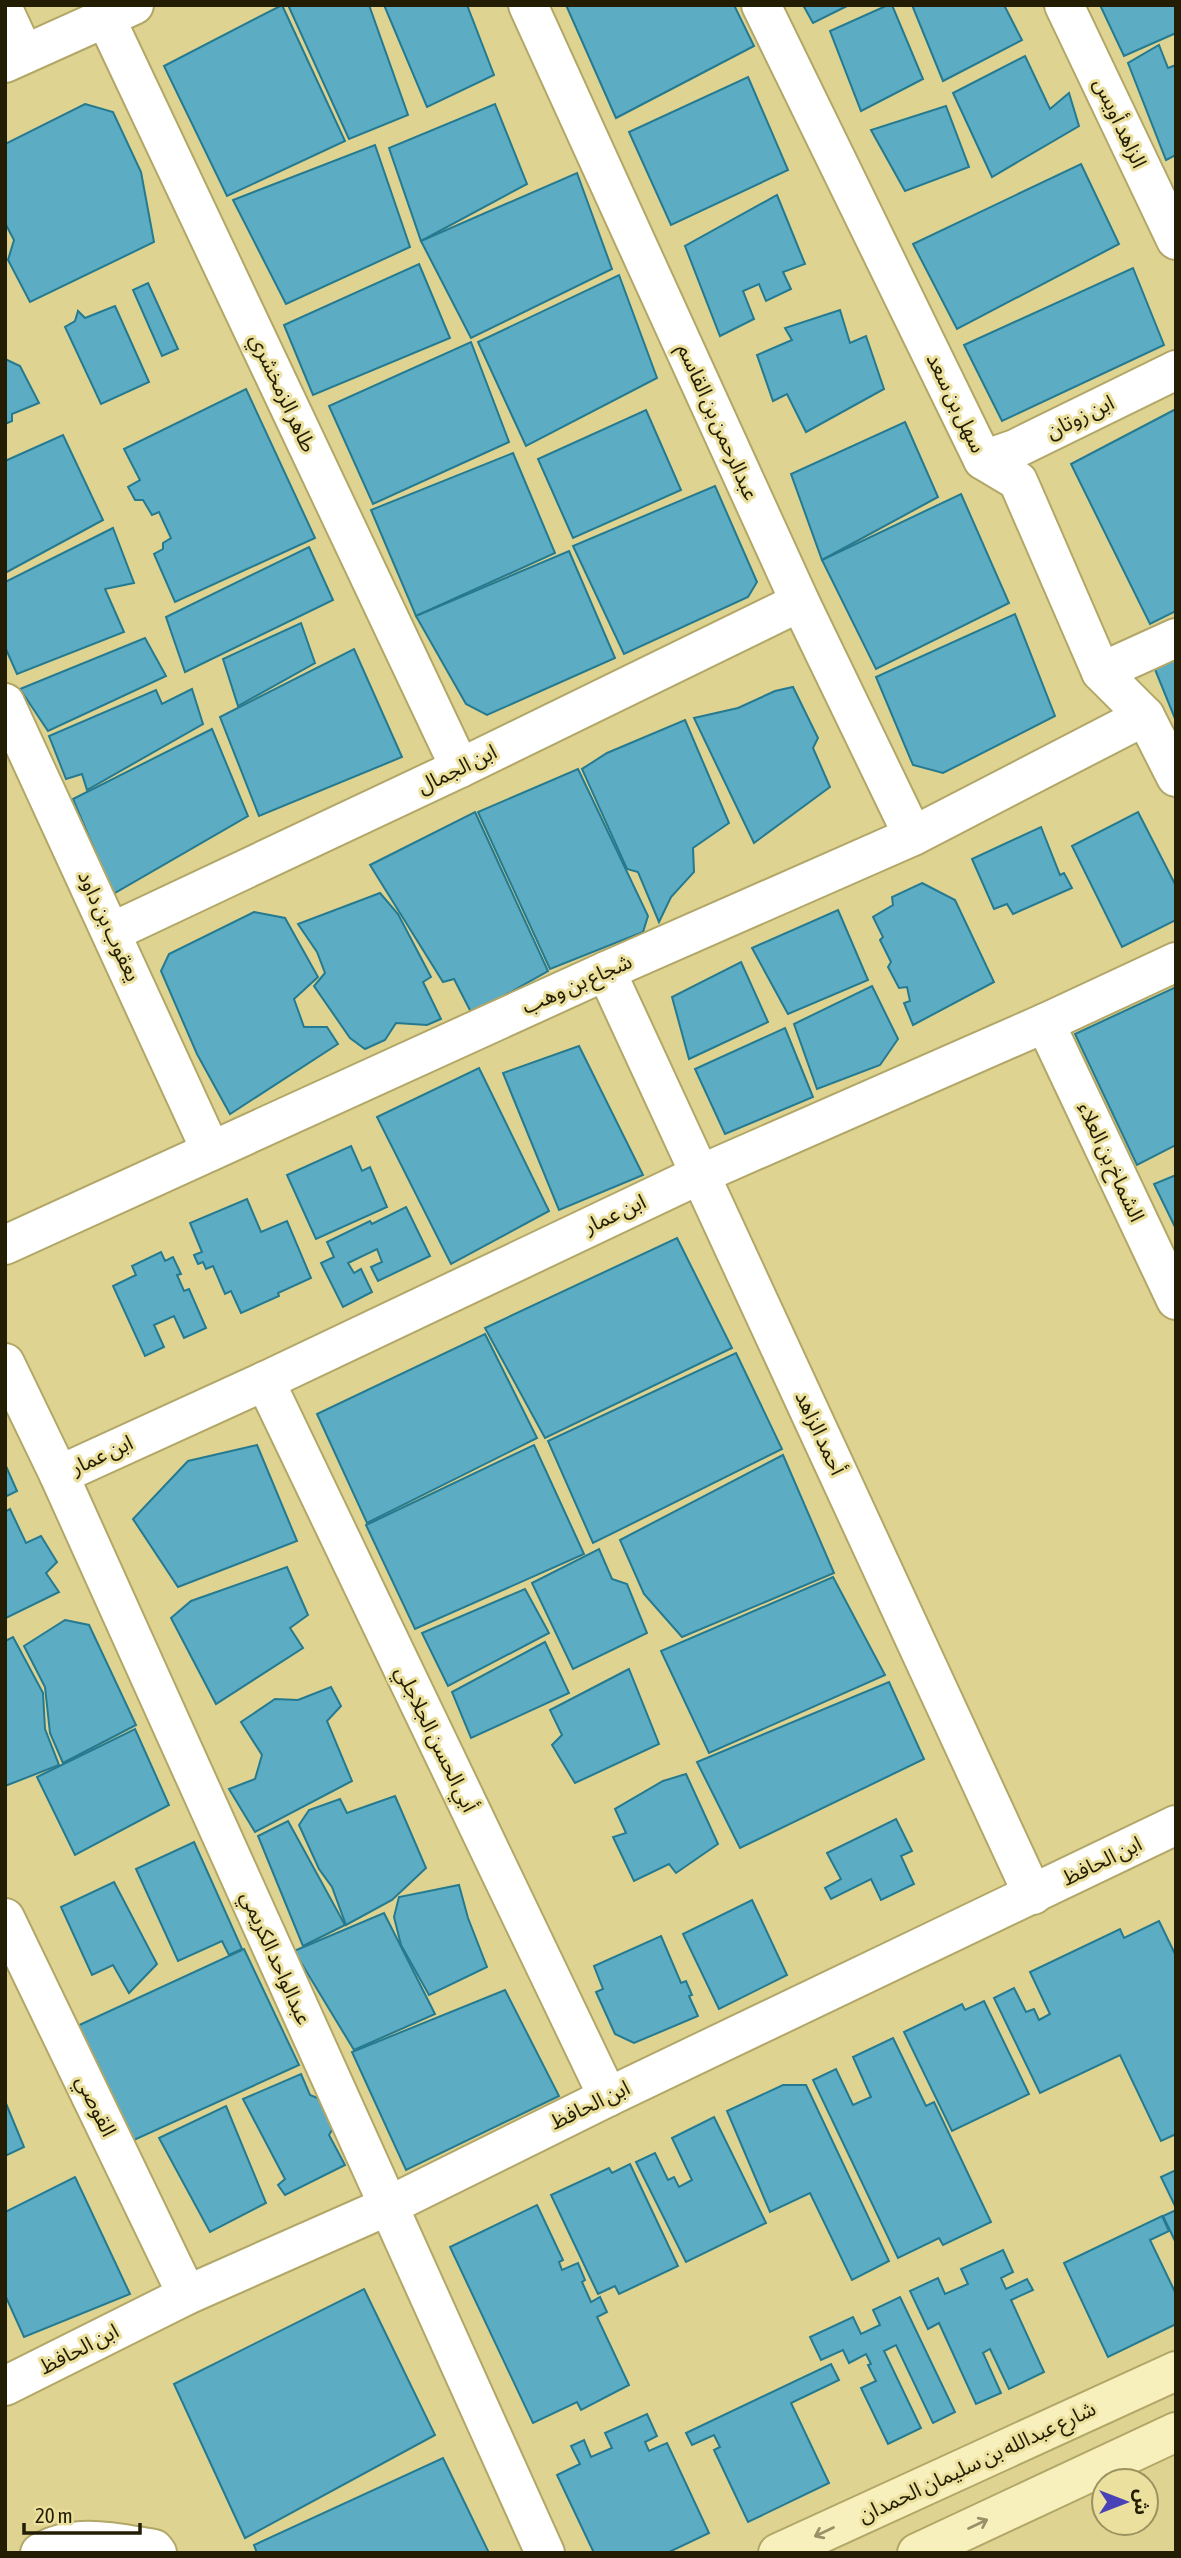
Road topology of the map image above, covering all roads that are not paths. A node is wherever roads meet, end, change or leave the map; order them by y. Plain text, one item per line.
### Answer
1 (528, 5) edge
2 (761, 5) edge
3 (1064, 5) edge
4 (120, 12) edge
5 (5, 13) edge
6 (14, 58) edge
7 (1176, 240) edge
8 (1176, 370) edge
9 (984, 460) junction
10 (800, 602) junction
11 (1176, 638) edge
12 (1101, 671) junction
13 (5, 703) edge
14 (1145, 716) junction
15 (460, 768) junction
16 (1176, 777) edge
17 (913, 836) junction
18 (111, 932) junction
19 (1176, 961) edge
20 (606, 971) junction
21 (1045, 1023) junction
22 (211, 1151) junction
23 (701, 1174) junction
24 (5, 1245) edge
25 (1176, 1300) edge
26 (5, 1363) edge
27 (265, 1381) junction
28 (59, 1475) junction
29 (1176, 1825) edge
30 (1032, 1895) junction
31 (5, 1918) edge
32 (608, 2096) junction
33 (388, 2206) junction
34 (187, 2295) junction
35 (1176, 2371) edge
36 (5, 2386) edge
37 (1176, 2432) edge
38 (40, 2553) edge
39 (157, 2553) edge
40 (545, 2553) edge
41 (778, 2553) edge
42 (916, 2553) edge

1 - 10 street, عبدالرحمن بن القاسم
2 - 9 street, سهل بن سعد
3 - 7 street, الزاهد أويس
4 - 6 street
4 - 15 street, طاهر الزمخشري
5 - 6 street
8 - 9 street, ابن زوتان
9 - 12 street, سهل بن سعد
10 - 15 street, ابن الجمال
10 - 17 street, عبدالرحمن بن القاسم
11 - 12 street
12 - 14 street, سهل بن سعد
13 - 18 street, يعقوب بن داود
14 - 16 street, سهل بن سعد
14 - 17 street, شجاع بن وهب
15 - 18 street, ابن الجمال
17 - 20 street, شجاع بن وهب
18 - 22 street, يعقوب بن داود
19 - 21 street, ابن عمار
20 - 22 street, شجاع بن وهب
20 - 23 street, أحمد الزاهد
21 - 23 street, ابن عمار
21 - 25 street, الشماخ بن العلاء
22 - 24 street, شجاع بن وهب
23 - 27 street, ابن عمار
23 - 30 street, أحمد الزاهد
26 - 28 street, عبدالواحد الكريمي
27 - 28 street, ابن عمار
27 - 32 street, أبي الحسن الجلاجلي
28 - 33 street, عبدالواحد الكريمي
29 - 30 street, ابن الحافظ
30 - 32 street, ابن الحافظ
31 - 34 street, القوصي
32 - 33 street, ابن الحافظ
33 - 34 street, ابن الحافظ
33 - 40 street, عبدالواحد الكريمي
34 - 36 street, ابن الحافظ
35 -> 41 street, شارع عبدالله بن سليمان الحمدان
42 -> 37 street
38 - 39 street

